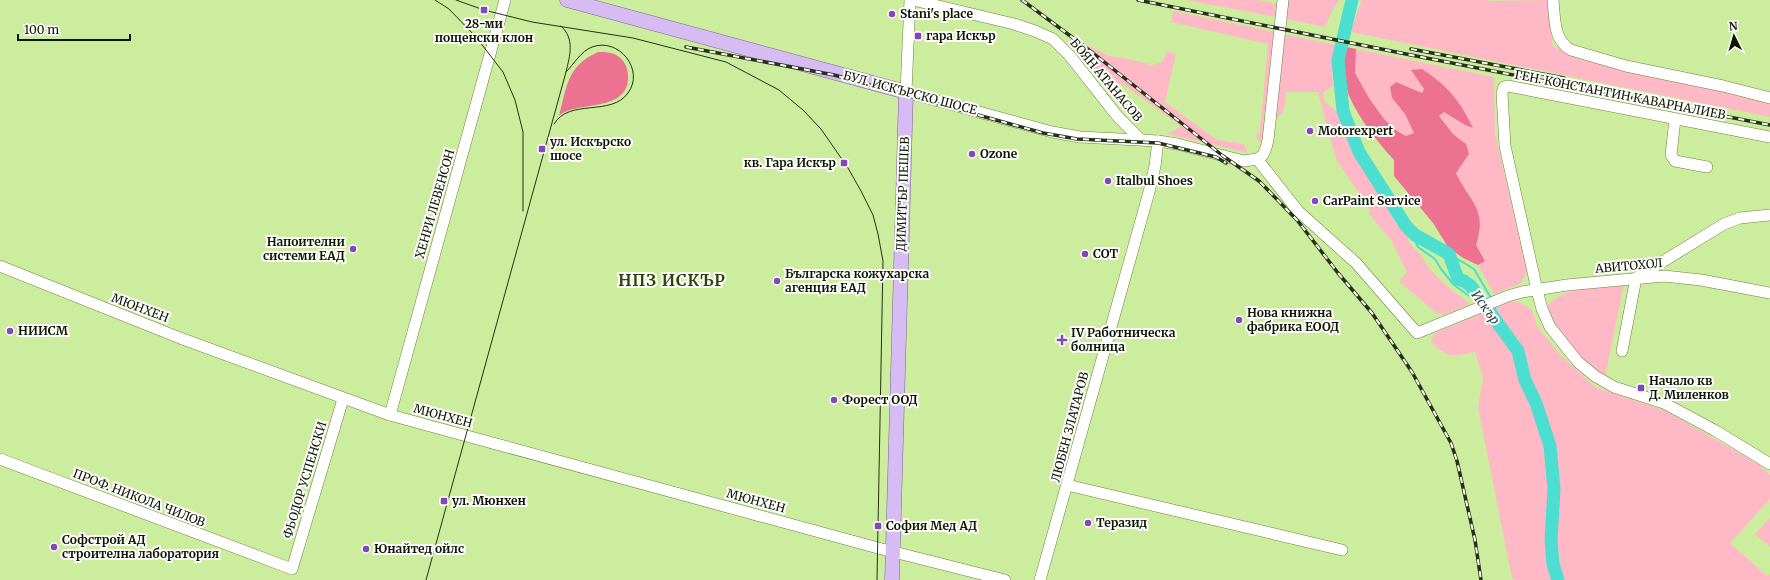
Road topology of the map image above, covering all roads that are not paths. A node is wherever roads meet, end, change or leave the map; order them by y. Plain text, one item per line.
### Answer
1 (505, 0) edge
2 (567, 0) edge
3 (910, 0) edge
4 (913, 0) edge
5 (1283, 0) edge
6 (1552, 0) edge
7 (603, 5) edge
8 (906, 92) junction
9 (1770, 98) edge
10 (1675, 119) junction
11 (1770, 137) edge
12 (1140, 139) junction
13 (1158, 141) junction
14 (1257, 159) junction
15 (1707, 167) dead end
16 (1770, 215) edge
17 (0, 266) edge
18 (1636, 278) junction
19 (1537, 290) junction
20 (1770, 293) edge
21 (1622, 351) dead end
22 (343, 399) junction
23 (390, 415) junction
24 (0, 459) edge
25 (1770, 464) edge
26 (1067, 485) junction
27 (1342, 550) dead end
28 (893, 552) junction
29 (292, 569) joint
30 (892, 580) edge
31 (1005, 580) edge
32 (1040, 580) edge

1 - 23 street, ХЕНРИ ЛЕВЕНСОН
2 - 7 main road, БУЛ. ИСКЪРСКО ШОСЕ
3 - 8 street, ДИМИТЪР ПЕШЕВ
4 - 12 street, БОЯН АТАНАСОВ
5 - 14 street
6 - 9 street
7 - 8 main road, БУЛ. ИСКЪРСКО ШОСЕ
8 - 12 street, БУЛ. ИСКЪРСКО ШОСЕ
8 - 28 main road, ДИМИТЪР ПЕШЕВ
10 - 11 street, ГЕН. КОНСТАНТИН КАВАРНАЛИЕВ
10 - 15 street
10 - 19 street, ГЕН. КОНСТАНТИН КАВАРНАЛИЕВ
12 - 13 street, БУЛ. ИСКЪРСКО ШОСЕ
13 - 14 street, БУЛ. ИСКЪРСКО ШОСЕ
13 - 26 street, ЛЮБЕН ЗЛАТАРОВ
14 - 19 street, АВИТОХОЛ
16 - 18 street
17 - 22 street, МЮНХЕН
18 - 19 street, АВИТОХОЛ
18 - 20 street, АВИТОХОЛ
18 - 21 street
19 - 25 street
22 - 23 street, МЮНХЕН
22 - 29 street, ФЬОДОР УСПЕНСКИ
23 - 28 street, МЮНХЕН
24 - 29 street, ПРОФ. НИКОЛА ЧИЛОВ
26 - 27 street
26 - 32 street, ЛЮБЕН ЗЛАТАРОВ
28 - 30 main road, ДИМИТЪР ПЕШЕВ
28 - 31 street

